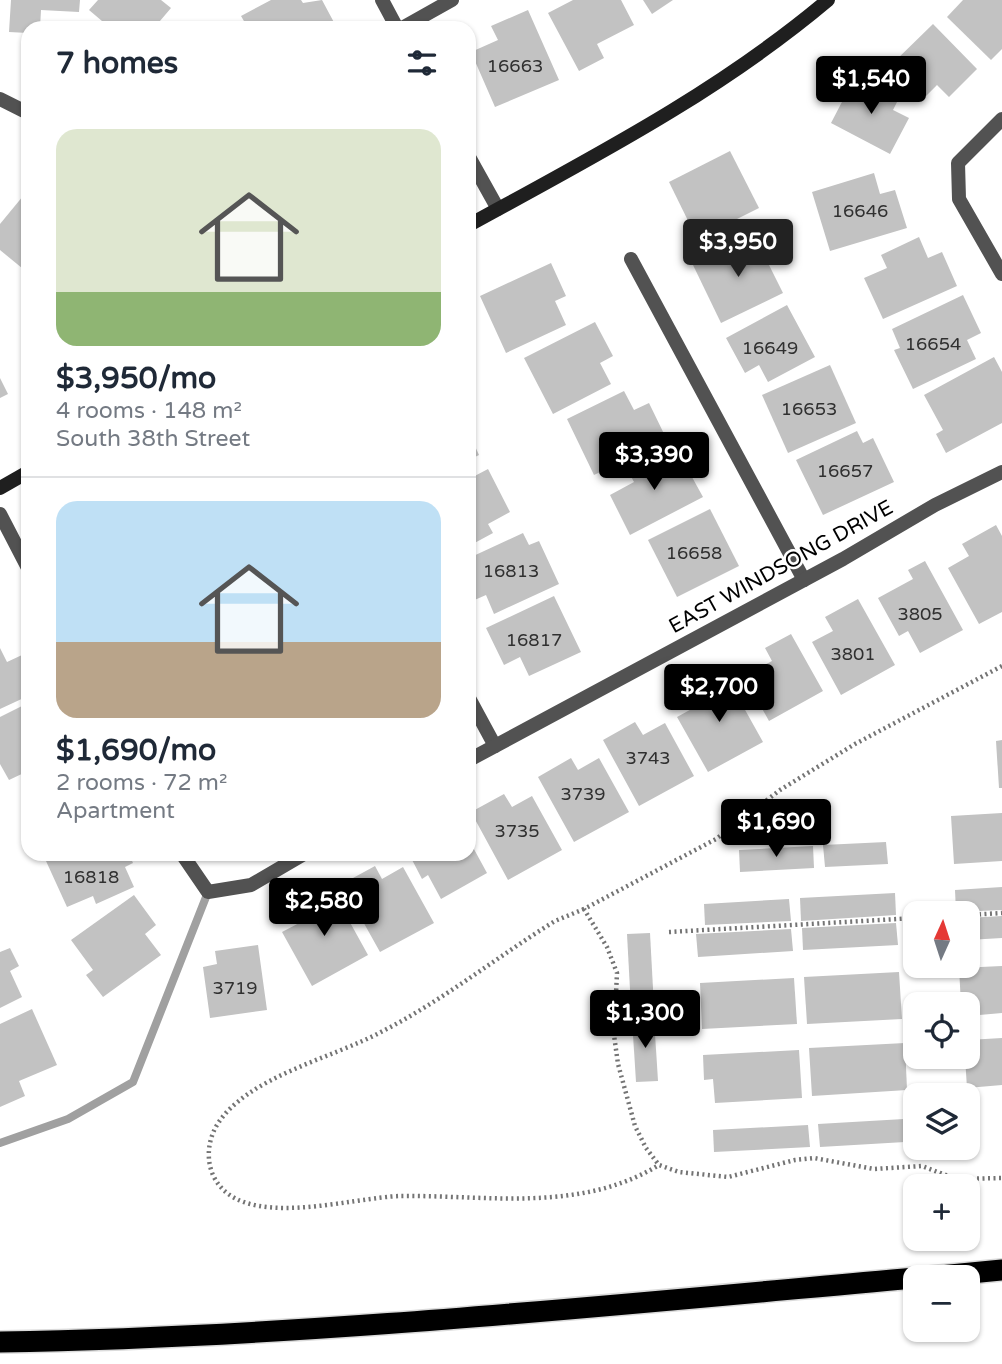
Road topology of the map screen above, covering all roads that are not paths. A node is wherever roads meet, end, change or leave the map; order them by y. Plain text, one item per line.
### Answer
1 (382, 0) edge
2 (452, 0) edge
3 (828, 0) edge
4 (396, 21) edge
5 (413, 21) edge
6 (0, 99) edge
7 (21, 110) edge
8 (1002, 119) edge
9 (476, 170) edge
10 (498, 209) junction
11 (476, 221) edge
12 (631, 259) dead end
13 (1002, 274) edge
14 (1002, 472) edge
15 (21, 476) edge
16 (0, 488) edge
17 (0, 514) edge
18 (21, 554) edge
19 (804, 580) junction
20 (476, 711) edge
21 (495, 746) junction
22 (476, 756) edge
23 (187, 861) edge
24 (292, 861) edge
25 (1002, 1270) edge
26 (980, 1272) edge
27 (903, 1279) edge
28 (0, 1342) edge

1 - 4 street
2 - 5 street
3 - 10 street
6 - 7 street
8 - 13 street
9 - 10 street
10 - 11 street
12 - 19 street
14 - 19 street, EAST WINDSONG DRIVE
15 - 16 street
17 - 18 street
19 - 21 street, EAST WINDSONG DRIVE
20 - 21 street
21 - 22 street, EAST WINDSONG DRIVE
23 - 24 street
25 - 26 highway
27 - 28 highway

